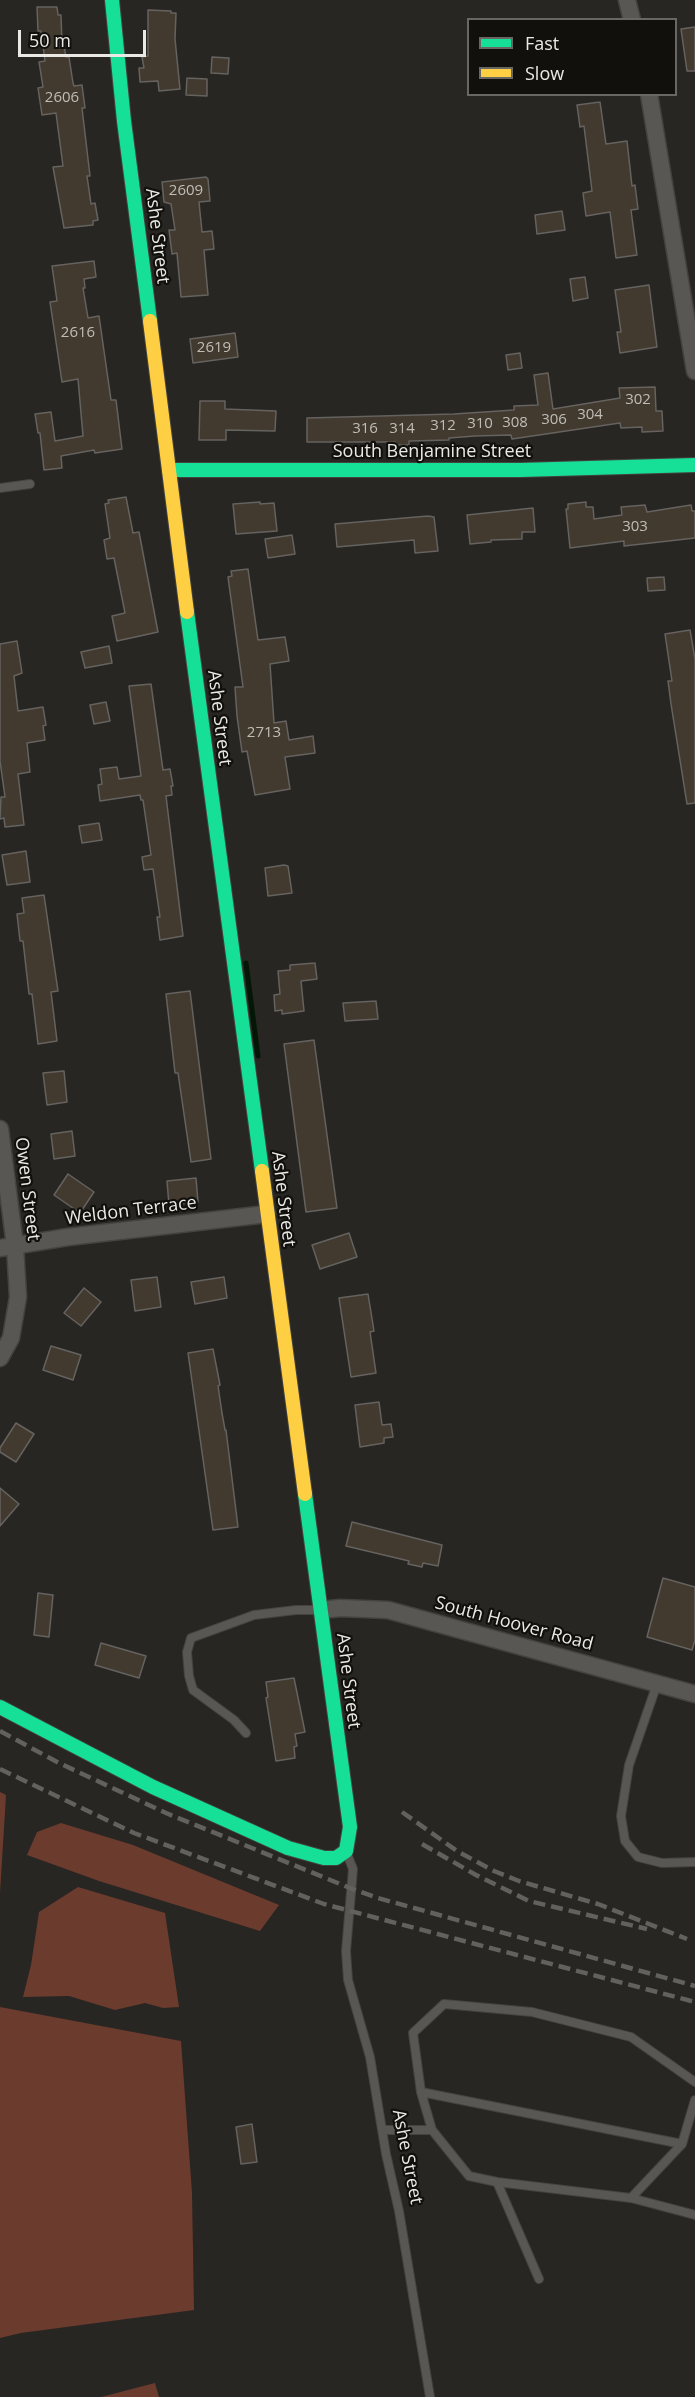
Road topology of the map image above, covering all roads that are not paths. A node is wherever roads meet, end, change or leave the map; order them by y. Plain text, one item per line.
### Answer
1 (112, 0) edge
2 (627, 0) edge
3 (632, 18) edge
4 (649, 96) edge
5 (695, 371) edge
6 (695, 465) edge
7 (169, 470) junction
8 (30, 484) dead end
9 (0, 488) edge
10 (0, 1129) edge
11 (267, 1214) junction
12 (7, 1247) edge
13 (0, 1358) edge
14 (321, 1610) junction
15 (657, 1684) junction
16 (695, 1694) edge
17 (0, 1707) edge
18 (246, 1733) dead end
19 (346, 1851) junction
20 (695, 1862) edge
21 (695, 2082) edge
22 (421, 2092) junction
23 (695, 2100) edge
24 (382, 2130) junction
25 (432, 2130) junction
26 (681, 2144) junction
27 (497, 2182) junction
28 (631, 2198) junction
29 (695, 2215) edge
30 (539, 2279) dead end
31 (430, 2397) edge

1 - 7 street, Ashe Street
2 - 3 street
4 - 5 street
6 - 7 street, South Benjamine Street
7 - 11 street, Ashe Street
8 - 9 lane
10 - 12 street, Owen Street
11 - 12 street, Weldon Terrace
11 - 14 street, Ashe Street
12 - 13 street, Owen Street
14 - 15 street, South Hoover Road
14 - 18 lane
14 - 19 street, Ashe Street
15 - 16 street, South Hoover Road
15 - 20 lane
17 - 19 street
19 - 24 lane, Ashe Street
21 - 22 lane
22 - 25 lane
22 - 26 lane
23 - 26 lane
24 - 25 lane
24 - 31 lane, Ashe Street
25 - 27 lane
26 - 28 lane
27 - 28 lane
27 - 30 lane
28 - 29 lane

